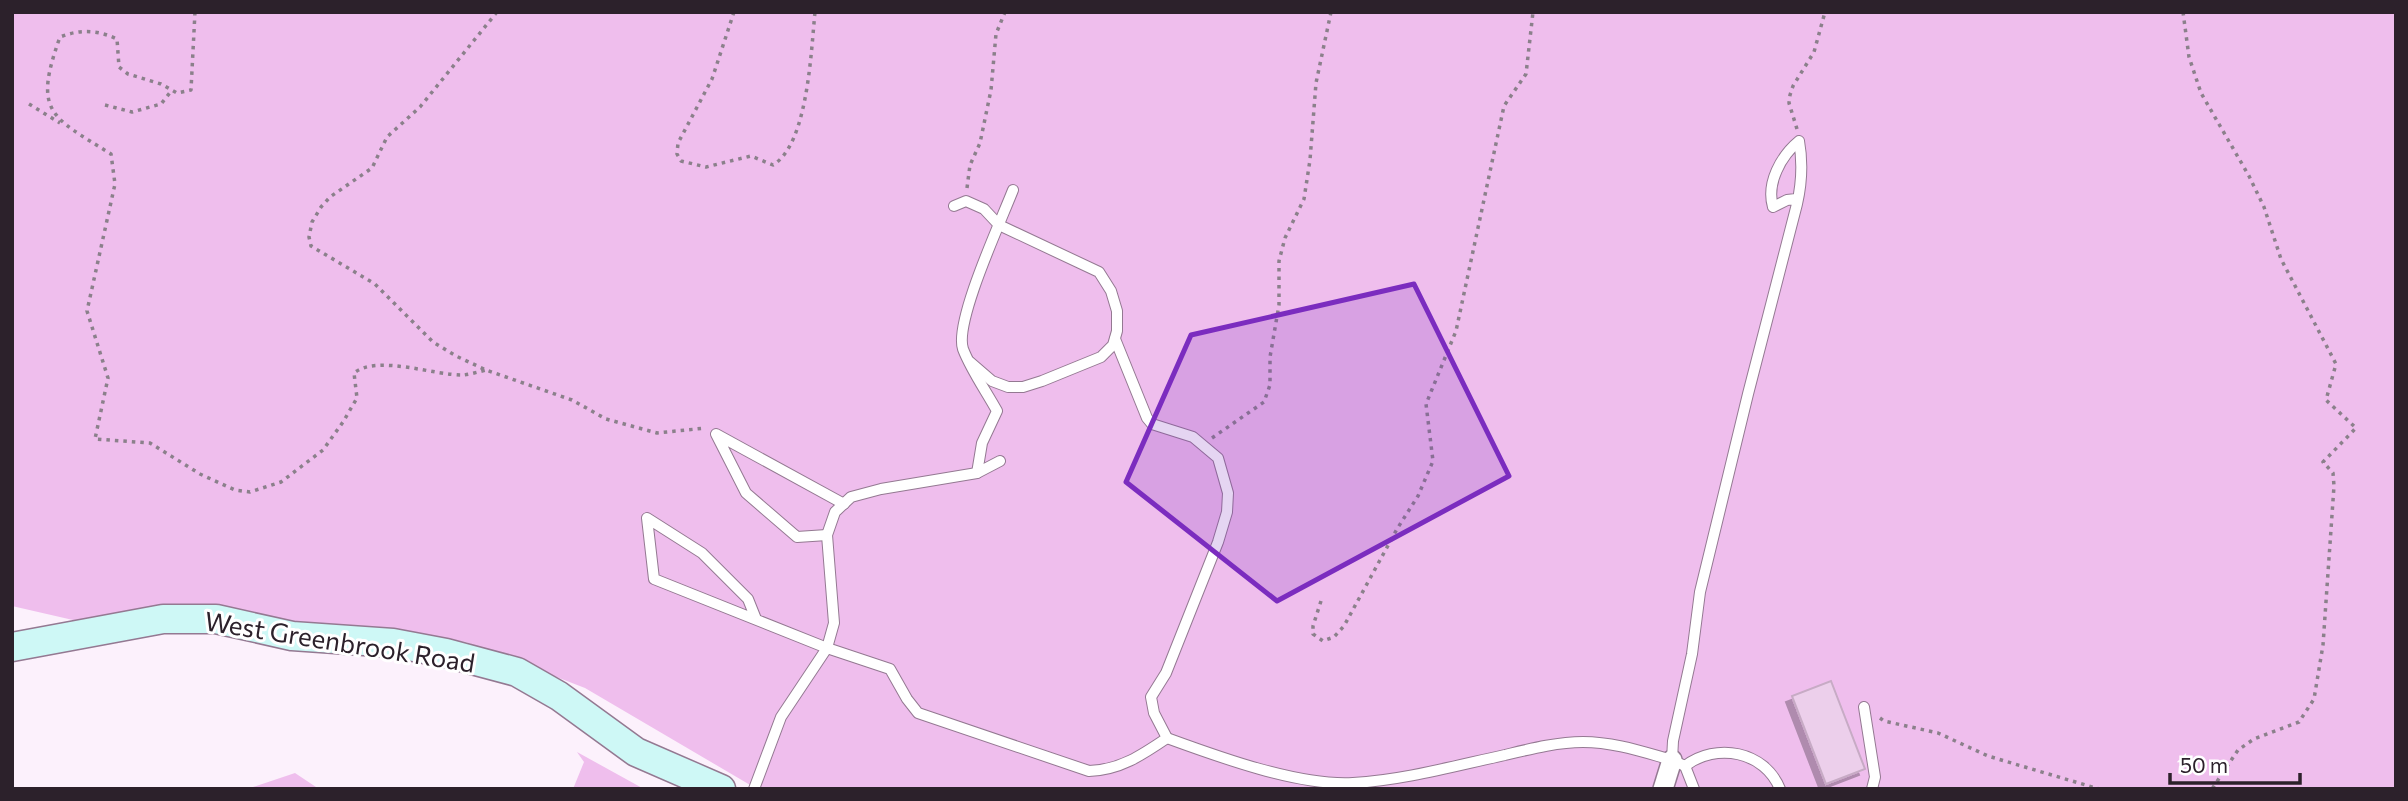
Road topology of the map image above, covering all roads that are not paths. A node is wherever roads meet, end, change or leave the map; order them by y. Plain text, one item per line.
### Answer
1 (1013, 190) dead end
2 (1797, 204) junction
3 (954, 206) dead end
4 (999, 225) junction
5 (1115, 339) junction
6 (970, 362) junction
7 (1000, 461) dead end
8 (977, 473) junction
9 (844, 504) junction
10 (827, 535) junction
11 (756, 620) junction
12 (12, 624) edge
13 (60, 637) junction
14 (12, 647) edge
15 (827, 648) junction
16 (1864, 707) road end
17 (1167, 738) junction
18 (1679, 763) junction
19 (721, 789) edge
20 (754, 789) edge
21 (1663, 789) edge
22 (1694, 789) edge
23 (1780, 789) edge
24 (1872, 789) edge

1 - 4 lane
2 - 2 lane
2 - 18 lane
3 - 4 lane
4 - 5 lane
4 - 6 lane
5 - 6 lane
5 - 17 lane
6 - 8 lane
7 - 8 lane
8 - 9 lane
9 - 10 lane
9 - 10 lane
10 - 15 lane
11 - 11 lane
11 - 15 lane
12 - 13 street
13 - 14 street, West Greenbrook Road
13 - 19 street, West Greenbrook Road
15 - 17 lane
15 - 20 lane
16 - 24 lane
17 - 18 lane
18 - 21 street
18 - 22 lane
18 - 23 lane

